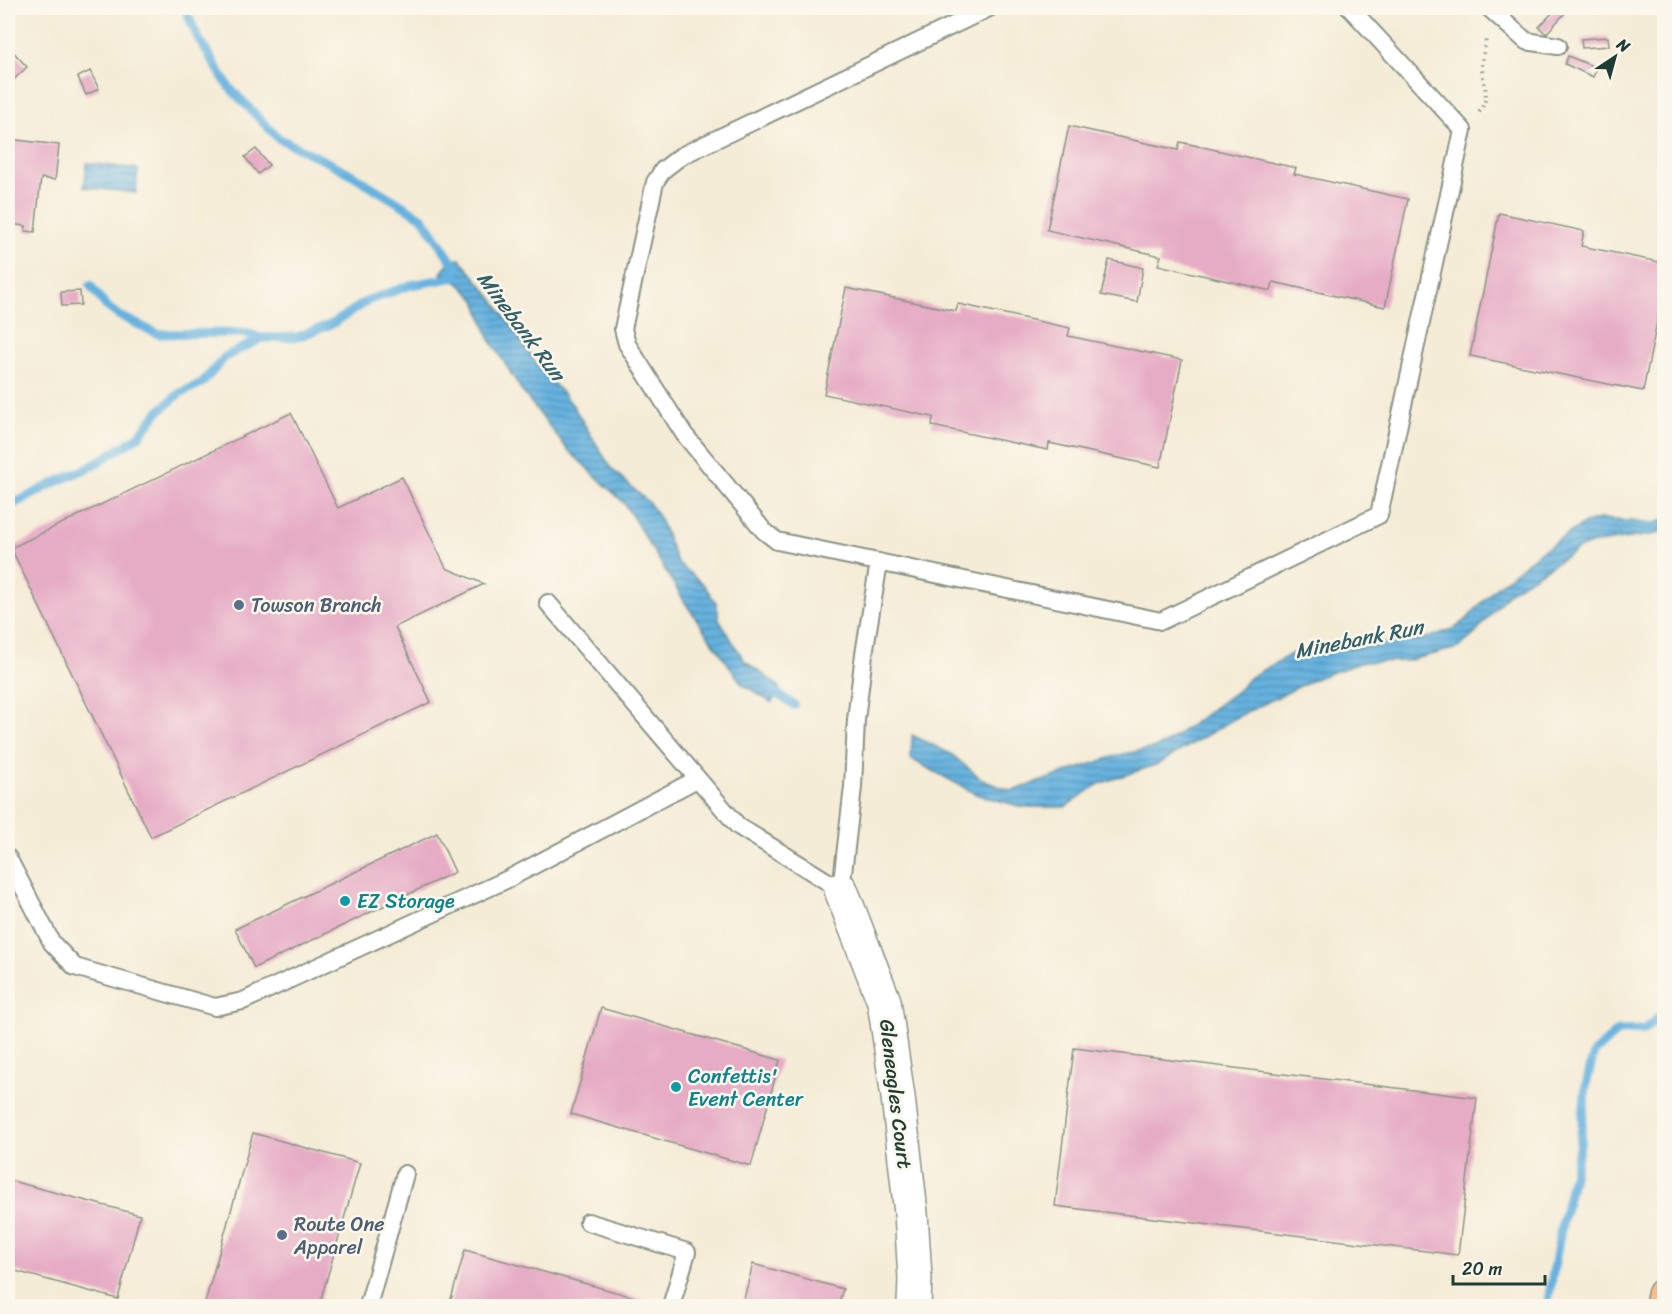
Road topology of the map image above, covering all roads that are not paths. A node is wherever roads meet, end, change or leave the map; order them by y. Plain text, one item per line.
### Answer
1 (989, 8) edge
2 (1350, 8) edge
3 (1489, 8) edge
4 (1558, 46) dead end
5 (879, 562) junction
6 (548, 603) dead end
7 (697, 779) junction
8 (8, 858) edge
9 (841, 890) junction
10 (405, 1174) dead end
11 (588, 1222) dead end
12 (1665, 1295) edge
13 (368, 1306) edge
14 (671, 1306) edge
15 (914, 1306) edge
16 (1662, 1306) edge

1 - 5 lane
2 - 5 lane
3 - 4 lane
5 - 9 lane
6 - 7 lane
7 - 8 lane
7 - 9 lane
9 - 15 street, Gleneagles Court
10 - 13 lane
11 - 14 lane
12 - 16 highway

